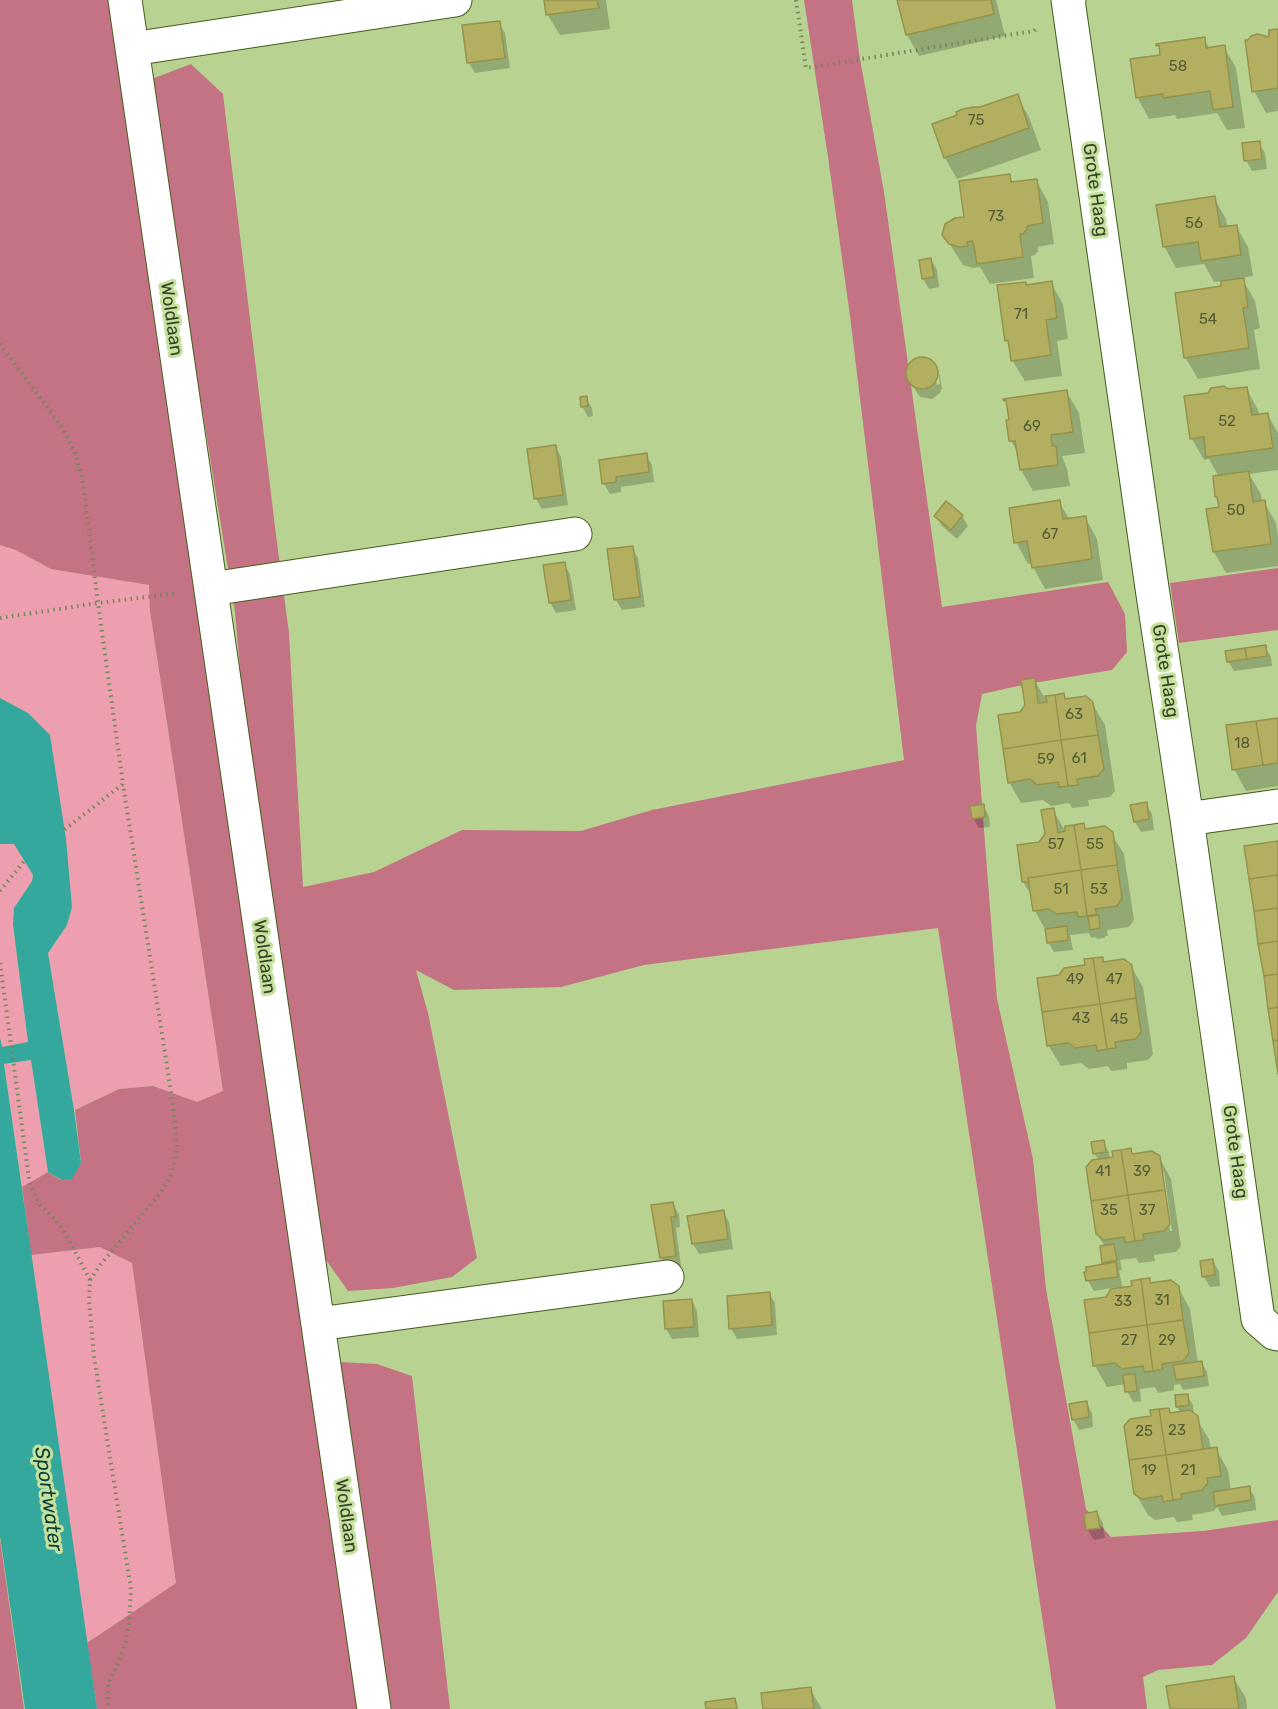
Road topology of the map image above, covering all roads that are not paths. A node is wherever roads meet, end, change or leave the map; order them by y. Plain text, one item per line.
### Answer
1 (125, 0) edge
2 (455, 0) edge
3 (1068, 0) edge
4 (132, 49) junction
5 (575, 534) dead end
6 (211, 589) junction
7 (1278, 806) edge
8 (1187, 819) junction
9 (667, 1277) dead end
10 (318, 1324) junction
11 (1278, 1334) edge
12 (374, 1709) edge

1 - 4 street, Woldlaan
2 - 4 street
3 - 8 street, Grote Haag
4 - 6 street, Woldlaan
5 - 6 street
6 - 10 street, Woldlaan
7 - 8 street
8 - 11 street, Grote Haag
9 - 10 street
10 - 12 street, Woldlaan

